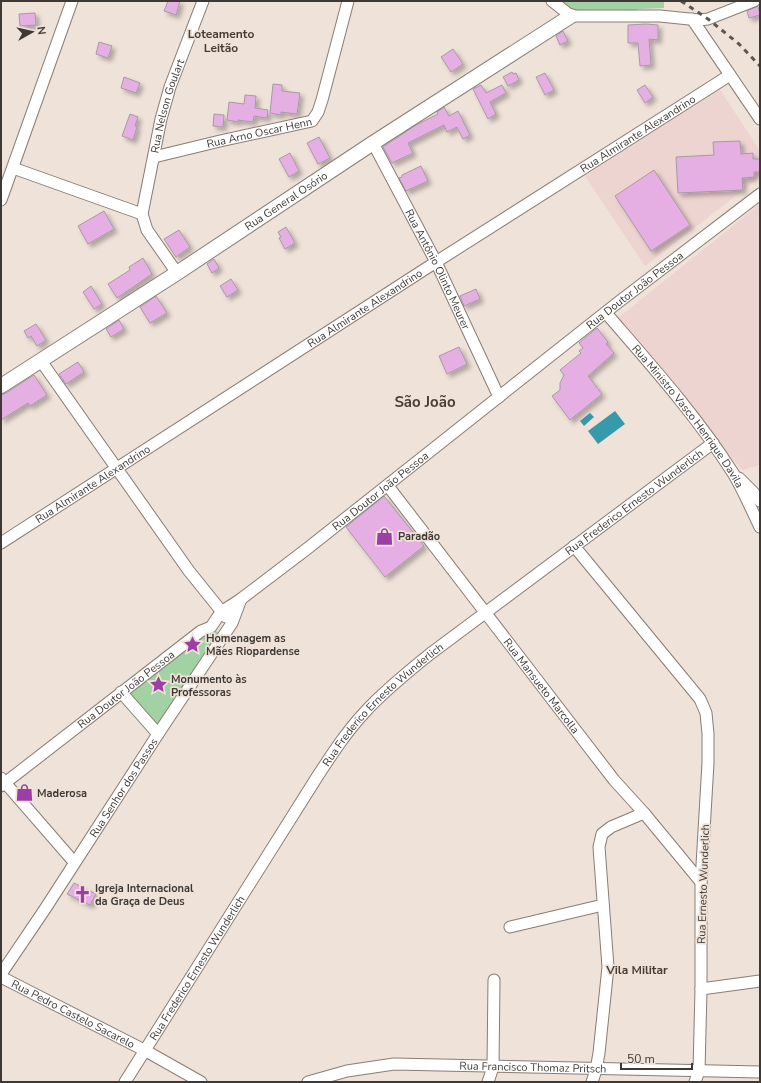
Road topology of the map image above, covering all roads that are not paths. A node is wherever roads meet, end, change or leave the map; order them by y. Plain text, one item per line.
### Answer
1 (72, 1) edge
2 (203, 1) edge
3 (348, 1) edge
4 (552, 1) edge
5 (754, 1) edge
6 (571, 16) junction
7 (692, 19) junction
8 (730, 75) junction
9 (760, 119) edge
10 (373, 143) junction
11 (154, 157) junction
12 (13, 168) junction
13 (760, 194) edge
14 (1, 200) edge
15 (142, 214) junction
16 (436, 262) junction
17 (177, 273) junction
18 (606, 312) junction
19 (41, 360) junction
20 (1, 386) edge
21 (499, 397) junction
22 (713, 443) junction
23 (117, 467) junction
24 (734, 474) junction
25 (388, 486) junction
26 (760, 501) edge
27 (760, 527) edge
28 (1, 543) edge
29 (574, 546) junction
30 (241, 599) junction
31 (485, 611) junction
32 (221, 612) junction
33 (232, 623) junction
34 (211, 627) junction
35 (223, 636) junction
36 (121, 692) junction
37 (158, 734) junction
38 (2, 782) edge
39 (644, 813) junction
40 (74, 862) junction
41 (701, 882) junction
42 (603, 905) junction
43 (510, 927) dead end
44 (1, 975) edge
45 (494, 980) dead end
46 (760, 981) edge
47 (701, 989) junction
48 (142, 1056) junction
49 (493, 1067) junction
50 (596, 1070) junction
51 (760, 1072) edge
52 (697, 1077) edge
53 (125, 1082) edge
54 (201, 1082) edge
55 (308, 1082) edge
56 (488, 1082) edge
57 (592, 1082) edge

1 - 12 street
2 - 11 street, Rua Nelson Goulart
3 - 11 street, Rua Arno Oscar Henn
4 - 6 street
5 - 7 street
6 - 7 street
6 - 10 street, Rua General Osório
7 - 8 street
8 - 9 street
8 - 16 street, Rua Almirante Alexandrino
10 - 16 street, Rua Antônio Olinto Meurer
10 - 17 street, Rua General Osório
11 - 15 street, Rua Nelson Goulart
12 - 14 street
12 - 15 street
13 - 18 street, Rua Doutor João Pessoa
15 - 17 street
16 - 21 street, Rua Antônio Olinto Meurer
16 - 23 street, Rua Almirante Alexandrino
17 - 19 street, Rua General Osório
18 - 21 street, Rua Doutor João Pessoa
18 - 22 street, Rua Ministro Vasco Henrique Davila
19 - 20 street, Rua General Osório
19 - 23 street
21 - 25 street, Rua Doutor João Pessoa
22 - 24 street, Rua Ministro Vasco Henrique Davila
22 - 29 street, Rua Frederico Ernesto Wunderlich
23 - 28 street, Rua Almirante Alexandrino
23 - 32 street
24 - 26 street
24 - 27 street, Rua Ministro Vasco Henrique Davila
25 - 30 street, Rua Doutor João Pessoa
25 - 31 street, Rua Mansueto Marcolla
29 - 31 street, Rua Frederico Ernesto Wunderlich
29 - 41 street, Rua Ernesto Wunderlich
30 - 32 street, Rua Doutor João Pessoa
30 - 33 street, Rua Senhor dos Passos
31 - 39 street, Rua Mansueto Marcolla
31 - 48 street, Rua Frederico Ernesto Wunderlich
32 - 33 street
32 - 34 street, Rua Doutor João Pessoa
33 - 35 street, Rua Senhor dos Passos
34 - 35 street
34 - 36 street, Rua Doutor João Pessoa
35 - 37 street, Rua Senhor dos Passos
36 - 37 street
36 - 38 street, Rua Doutor João Pessoa
37 - 40 street, Rua Senhor dos Passos
38 - 40 street
39 - 41 street, Rua Mansueto Marcolla
39 - 42 street
40 - 44 street, Rua Senhor dos Passos
41 - 47 street, Rua Ernesto Wunderlich
42 - 43 street
42 - 50 street
44 - 48 street, Rua Pedro Castelo Sacarelo
45 - 49 street
46 - 47 street
47 - 52 street, Rua Ernesto Wunderlich
48 - 53 street, Rua Frederico Ernesto Wunderlich
48 - 54 street, Rua Pedro Castelo Sacarelo
49 - 50 street, Rua Francisco Thomaz Pritsch
49 - 55 street, Rua Francisco Thomaz Pritsch
49 - 56 street
50 - 52 street, Rua Francisco Thomaz Pritsch
50 - 57 street
51 - 52 street, Rua Francisco Thomaz Pritsch

